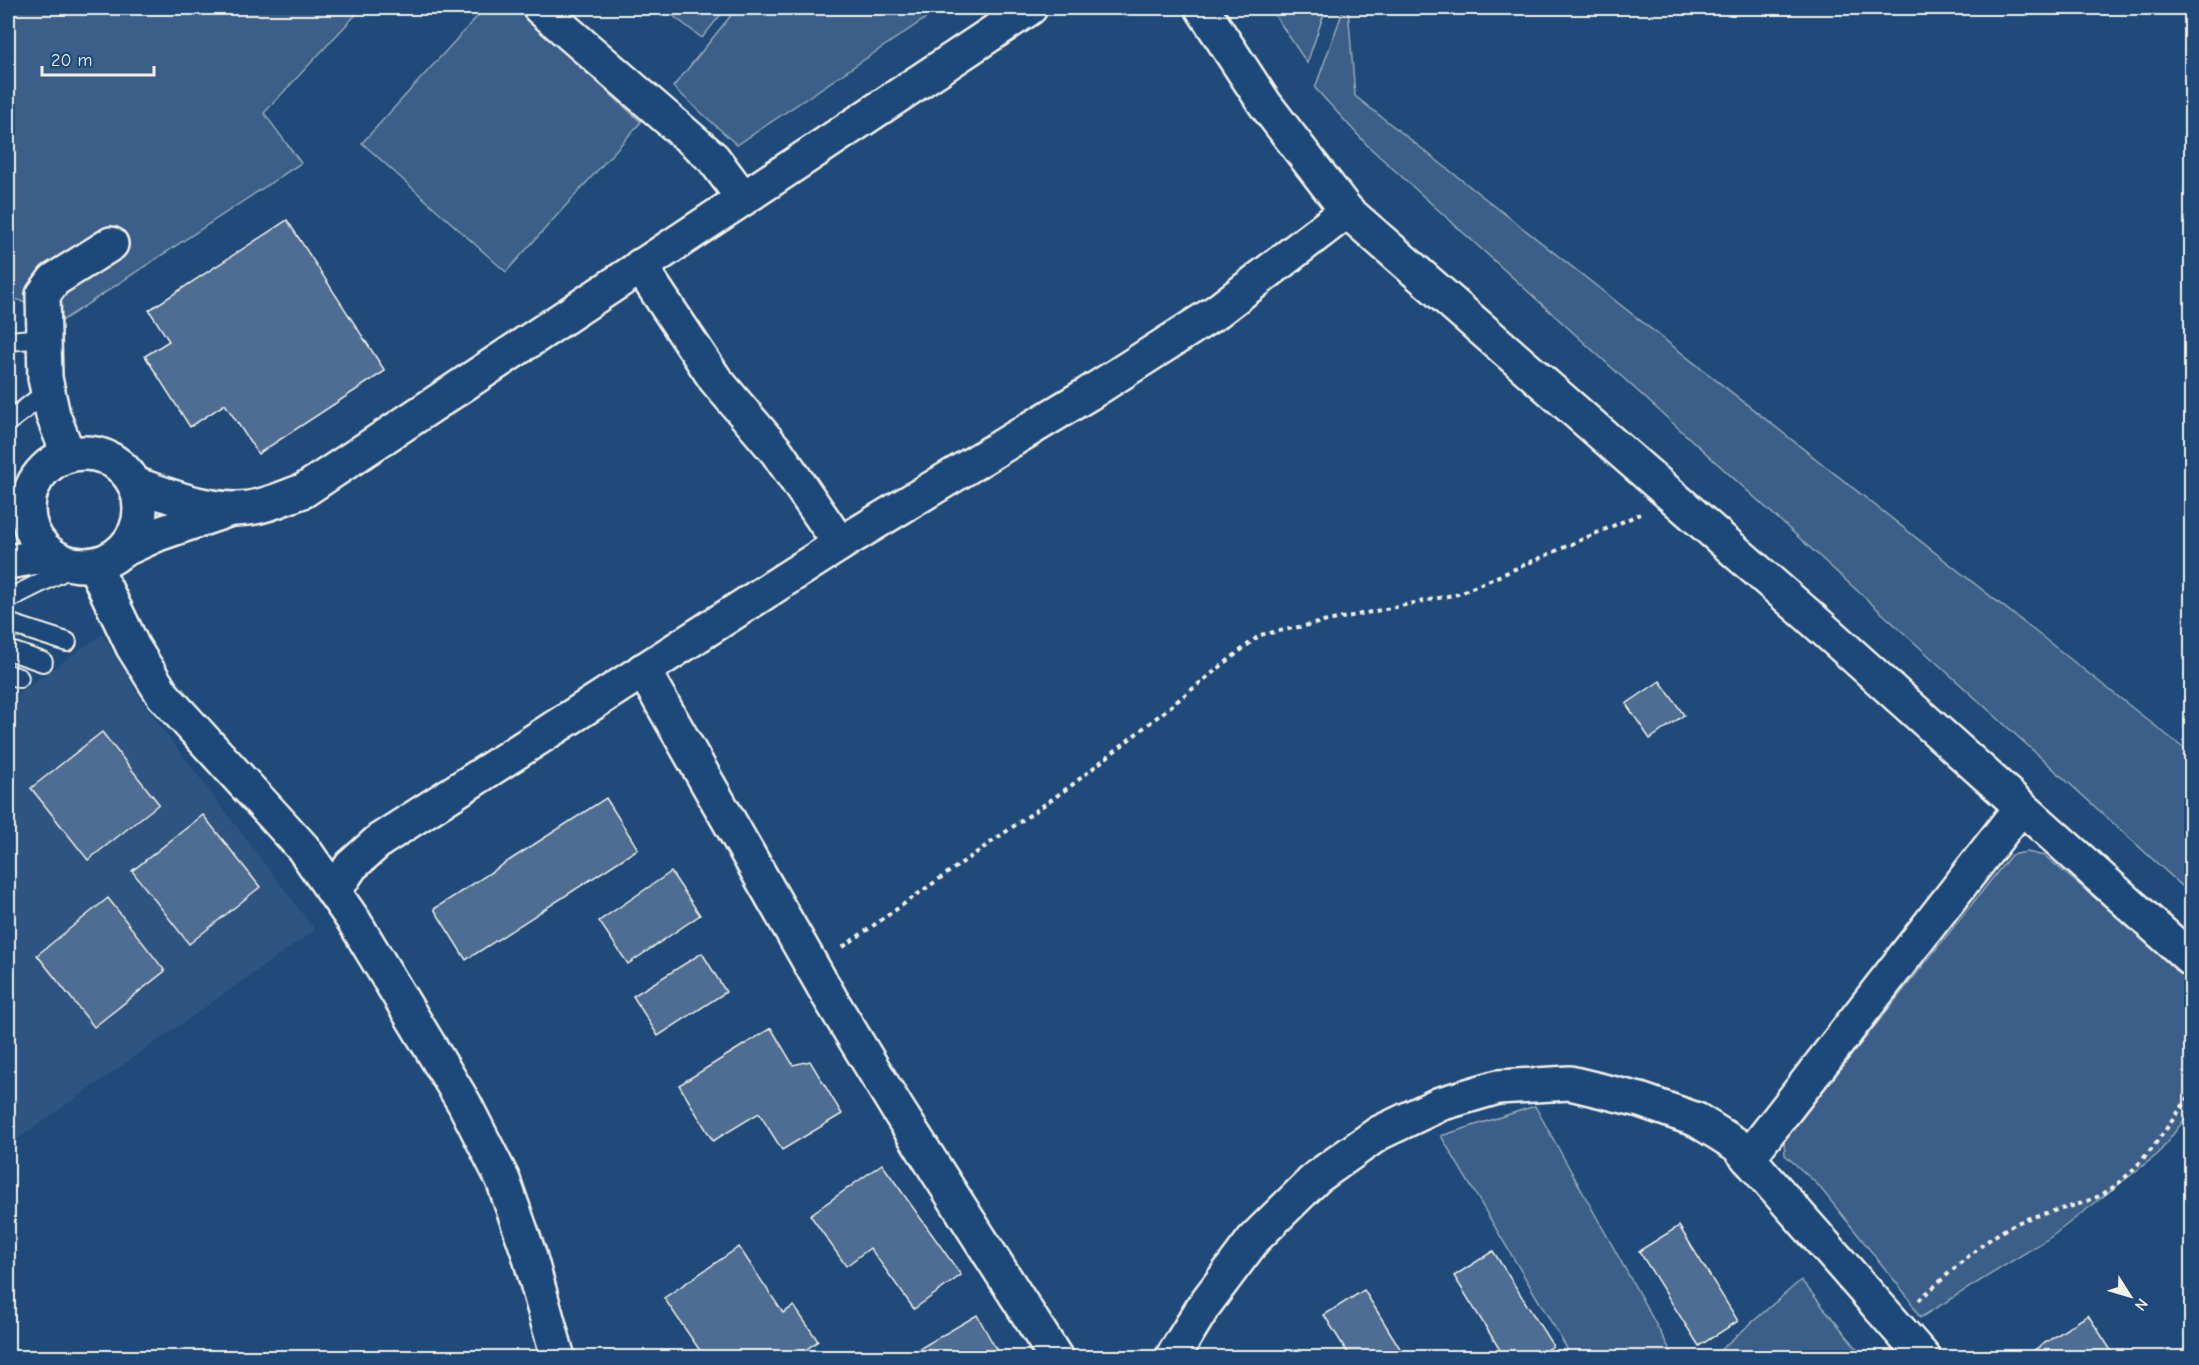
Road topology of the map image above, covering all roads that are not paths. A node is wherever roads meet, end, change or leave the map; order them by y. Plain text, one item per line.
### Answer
1 (540, 8) edge
2 (1030, 8) edge
3 (1202, 8) edge
4 (743, 198) junction
5 (1347, 211) junction
6 (111, 244) dead end
7 (640, 267) junction
8 (44, 338) junction
9 (8, 341) edge
10 (48, 391) junction
11 (8, 422) edge
12 (68, 454) junction
13 (35, 482) junction
14 (135, 484) junction
15 (8, 503) edge
16 (236, 508) junction
17 (840, 543) junction
18 (123, 550) junction
19 (8, 562) edge
20 (73, 562) junction
21 (8, 599) edge
22 (8, 623) edge
23 (67, 642) dead end
24 (8, 650) edge
25 (43, 662) dead end
26 (643, 670) junction
27 (2021, 807) junction
28 (334, 892) junction
29 (2192, 960) edge
30 (1748, 1158) junction
31 (558, 1358) edge
32 (1056, 1358) edge
33 (1172, 1358) edge
34 (1923, 1358) edge

1 - 4 street
2 - 4 street
3 - 5 street
4 - 7 street
5 - 17 street
5 - 27 street
6 - 8 street
7 - 16 street
7 - 17 street
8 - 9 lane
8 - 10 street
10 - 11 lane
10 - 12 street
12 - 13 street
12 - 14 street
13 - 15 street
13 - 20 street
14 - 16 street
14 - 18 street
16 - 18 street
17 - 26 street
18 - 20 street
19 - 20 street
20 - 21 lane
20 - 28 street
22 - 23 lane
24 - 25 lane
26 - 28 street
26 - 32 street
27 - 29 street
27 - 30 street
28 - 31 street
30 - 33 street
30 - 34 street

